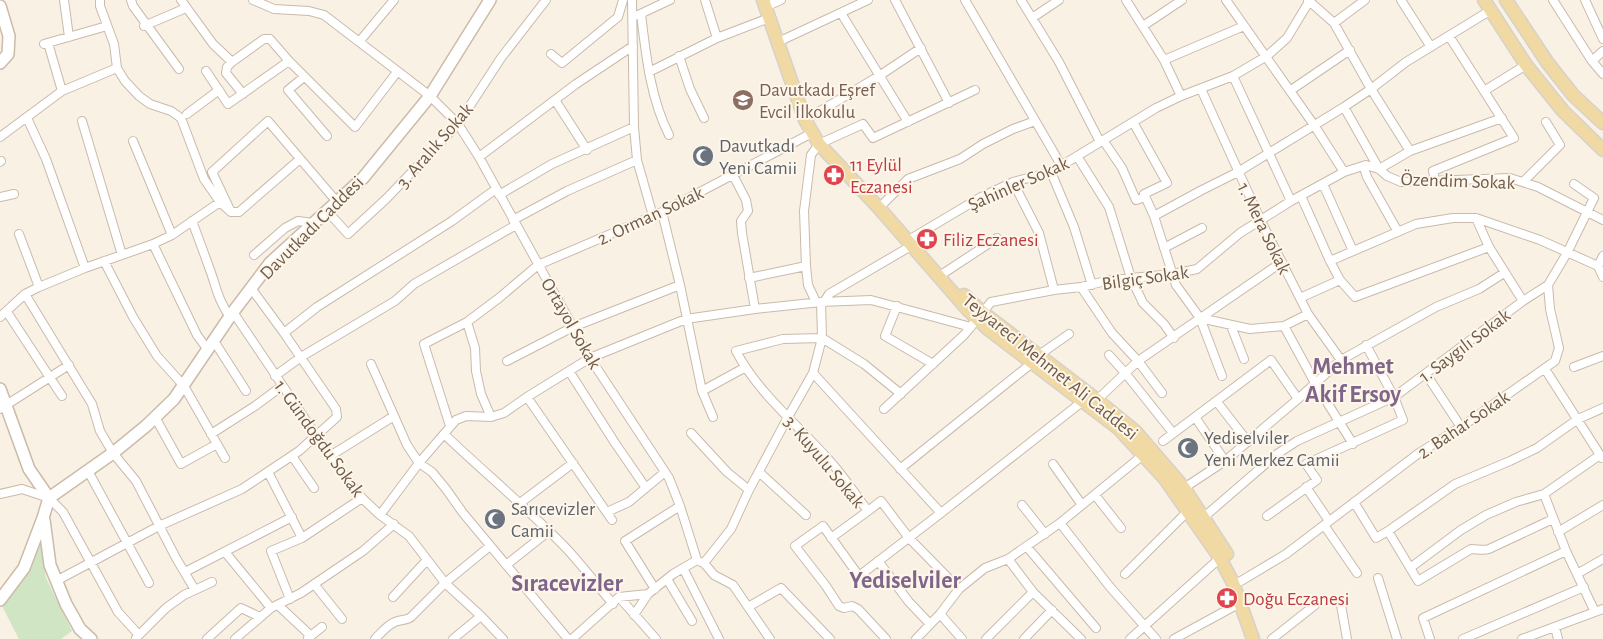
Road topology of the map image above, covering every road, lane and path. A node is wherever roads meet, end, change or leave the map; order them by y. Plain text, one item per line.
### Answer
1 (64, 0) edge
2 (100, 0) edge
3 (131, 0) edge
4 (181, 0) edge
5 (253, 0) edge
6 (394, 0) edge
7 (490, 0) edge
8 (546, 0) edge
9 (623, 0) edge
10 (632, 0) edge
11 (670, 0) edge
12 (705, 0) edge
13 (781, 0) edge
14 (868, 0) edge
15 (895, 0) edge
16 (965, 0) edge
17 (1021, 0) edge
18 (1059, 0) edge
19 (1126, 0) edge
20 (1182, 0) edge
21 (1226, 0) edge
22 (1310, 0) edge
23 (1365, 0) edge
24 (1401, 0) edge
25 (1506, 0) edge
26 (1552, 0) edge
27 (1585, 0) edge
28 (1487, 5) edge
29 (0, 6) edge
30 (186, 8) junction
31 (766, 9) edge
32 (840, 13) junction
33 (641, 14) junction
34 (632, 18) junction
35 (1032, 18) junction
36 (1334, 23) junction
37 (108, 26) junction
38 (145, 26) junction
39 (1143, 26) junction
40 (1244, 26) junction
41 (1449, 36) junction
42 (69, 37) junction
43 (717, 38) junction
44 (1603, 38) edge
45 (359, 42) junction
46 (778, 42) junction
47 (633, 46) junction
48 (1432, 47) junction
49 (920, 48) junction
50 (1350, 50) junction
51 (1603, 52) edge
52 (551, 54) dead end
53 (679, 56) junction
54 (1267, 56) junction
55 (1164, 60) junction
56 (1592, 60) junction
57 (289, 61) junction
58 (232, 62) junction
59 (0, 64) edge
60 (1526, 65) junction
61 (117, 68) junction
62 (179, 69) dead end
63 (206, 71) dead end
64 (398, 72) junction
65 (648, 72) junction
66 (1603, 74) edge
67 (879, 76) junction
68 (1233, 76) junction
69 (304, 77) junction
70 (1201, 89) junction
71 (1371, 89) junction
72 (219, 90) junction
73 (975, 90) dead end
74 (1291, 90) junction
75 (62, 91) junction
76 (1484, 92) junction
77 (243, 94) junction
78 (430, 96) junction
79 (1181, 96) junction
80 (555, 100) junction
81 (949, 103) junction
82 (1344, 107) junction
83 (187, 114) dead end
84 (27, 118) junction
85 (704, 118) dead end
86 (1502, 118) junction
87 (805, 120) junction
88 (82, 121) dead end
89 (1035, 121) junction
90 (908, 122) junction
91 (1133, 122) junction
92 (1546, 122) dead end
93 (1603, 123) edge
94 (458, 124) junction
95 (1314, 125) junction
96 (634, 127) junction
97 (812, 133) junction
98 (669, 135) dead end
99 (327, 136) dead end
100 (0, 137) edge
101 (133, 141) dead end
102 (1102, 141) junction
103 (819, 144) junction
104 (587, 150) junction
105 (1603, 150) edge
106 (1410, 151) junction
107 (1269, 152) junction
108 (1077, 156) junction
109 (478, 157) junction
110 (300, 158) junction
111 (637, 160) junction
112 (1062, 165) junction
113 (1366, 165) junction
114 (1379, 169) junction
115 (1051, 172) junction
116 (1238, 172) junction
117 (1344, 172) junction
118 (734, 175) junction
119 (1435, 180) junction
120 (1013, 182) junction
121 (1523, 182) junction
122 (1323, 184) junction
123 (1574, 184) dead end
124 (498, 192) junction
125 (14, 194) dead end
126 (1145, 195) junction
127 (1301, 196) junction
128 (0, 197) edge
129 (1291, 201) junction
130 (220, 202) junction
131 (337, 202) junction
132 (879, 208) junction
133 (327, 211) junction
134 (231, 212) junction
135 (662, 212) junction
136 (1587, 212) junction
137 (653, 216) junction
138 (1154, 216) junction
139 (1476, 218) junction
140 (1603, 220) edge
141 (192, 221) junction
142 (1261, 221) junction
143 (313, 223) junction
144 (515, 223) junction
145 (1202, 228) dead end
146 (1398, 232) junction
147 (19, 234) dead end
148 (172, 235) junction
149 (997, 238) dead end
150 (153, 244) junction
151 (913, 247) junction
152 (1488, 247) junction
153 (1164, 248) junction
154 (1353, 250) junction
155 (1567, 253) junction
156 (122, 255) junction
157 (254, 256) dead end
158 (1603, 256) edge
159 (1330, 260) junction
160 (104, 261) junction
161 (1282, 262) junction
162 (538, 265) junction
163 (806, 266) junction
164 (1598, 266) junction
165 (85, 268) junction
166 (1504, 273) junction
167 (1173, 274) junction
168 (942, 275) junction
169 (1603, 277) edge
170 (749, 278) junction
171 (1131, 278) junction
172 (1340, 280) junction
173 (680, 285) junction
174 (1092, 285) junction
175 (1548, 285) junction
176 (39, 288) junction
177 (251, 288) junction
178 (1081, 288) junction
179 (1054, 290) junction
180 (26, 294) junction
181 (1300, 298) junction
182 (1523, 301) junction
183 (820, 302) junction
184 (897, 306) junction
185 (755, 309) junction
186 (7, 312) junction
187 (1308, 314) junction
188 (232, 315) junction
189 (0, 317) edge
190 (1200, 318) junction
191 (686, 319) junction
192 (977, 320) junction
193 (467, 322) junction
194 (1231, 326) junction
195 (1284, 326) junction
196 (573, 327) junction
197 (284, 334) junction
198 (1069, 334) dead end
199 (822, 338) junction
200 (1174, 338) junction
201 (211, 345) junction
202 (1366, 345) junction
203 (1109, 355) dead end
204 (1603, 356) edge
205 (300, 357) junction
206 (590, 358) junction
207 (1036, 359) junction
208 (1244, 359) dead end
209 (1341, 360) junction
210 (507, 361) dead end
211 (1138, 362) junction
212 (371, 364) dead end
213 (933, 364) junction
214 (69, 365) junction
215 (1574, 367) dead end
216 (744, 368) junction
217 (1545, 369) junction
218 (569, 371) junction
219 (813, 373) junction
220 (1126, 374) junction
221 (1426, 374) junction
222 (275, 376) junction
223 (1222, 376) dead end
224 (49, 378) junction
225 (1315, 383) junction
226 (184, 386) junction
227 (282, 386) junction
228 (0, 390) edge
229 (246, 391) dead end
230 (702, 391) junction
231 (1162, 393) dead end
232 (900, 394) junction
233 (62, 396) dead end
234 (527, 397) junction
235 (1394, 397) junction
236 (1097, 400) junction
237 (1298, 400) junction
238 (1083, 401) junction
239 (1217, 402) junction
240 (3, 407) edge
241 (884, 408) dead end
242 (1603, 408) edge
243 (394, 416) junction
244 (156, 417) junction
245 (491, 417) junction
246 (713, 417) dead end
247 (788, 417) junction
248 (1195, 417) junction
249 (1578, 419) junction
250 (1339, 422) junction
251 (450, 426) junction
252 (1461, 427) junction
253 (691, 433) dead end
254 (1173, 433) junction
255 (211, 434) junction
256 (444, 434) junction
257 (316, 436) junction
258 (1163, 441) dead end
259 (1248, 442) junction
260 (217, 444) junction
261 (1353, 444) junction
262 (113, 454) junction
263 (1143, 455) junction
264 (292, 456) junction
265 (330, 456) junction
266 (1602, 457) edge
267 (224, 458) dead end
268 (1225, 462) junction
269 (419, 463) junction
270 (573, 463) junction
271 (1054, 464) dead end
272 (900, 470) junction
273 (88, 471) junction
274 (268, 472) junction
275 (665, 472) junction
276 (759, 472) junction
277 (1306, 487) junction
278 (314, 488) dead end
279 (646, 488) junction
280 (1184, 488) junction
281 (749, 490) junction
282 (0, 494) edge
283 (1544, 494) junction
284 (1095, 495) junction
285 (49, 498) junction
286 (362, 498) junction
287 (1354, 502) junction
288 (520, 503) junction
289 (1022, 505) dead end
290 (1082, 505) junction
291 (1603, 505) edge
292 (680, 506) junction
293 (868, 511) junction
294 (1188, 511) junction
295 (607, 512) junction
296 (941, 513) junction
297 (380, 515) junction
298 (806, 515) dead end
299 (1266, 516) dead end
300 (292, 517) junction
301 (1204, 517) junction
302 (43, 518) junction
303 (1553, 519) junction
304 (612, 520) dead end
305 (1060, 523) junction
306 (1326, 523) junction
307 (394, 524) junction
308 (159, 526) junction
309 (1122, 528) dead end
310 (549, 531) junction
311 (1388, 531) junction
312 (1558, 532) junction
313 (1045, 534) junction
314 (302, 538) junction
315 (831, 538) junction
316 (908, 538) junction
317 (126, 544) junction
318 (490, 546) junction
319 (1026, 547) junction
320 (1566, 551) junction
321 (225, 552) junction
322 (1220, 558) junction
323 (1008, 559) junction
324 (1603, 559) edge
325 (427, 560) junction
326 (701, 561) junction
327 (878, 561) junction
328 (92, 562) junction
329 (506, 564) junction
330 (684, 568) junction
331 (1410, 568) junction
332 (185, 572) junction
333 (1357, 573) dead end
334 (1125, 574) dead end
335 (1577, 574) junction
336 (1378, 578) dead end
337 (667, 579) junction
338 (56, 581) junction
339 (1241, 581) junction
340 (212, 582) dead end
341 (445, 583) junction
342 (148, 584) dead end
343 (314, 584) junction
344 (1584, 587) junction
345 (656, 589) junction
346 (959, 589) junction
347 (195, 590) junction
348 (1033, 592) junction
349 (648, 594) junction
350 (393, 597) dead end
351 (619, 597) junction
352 (290, 599) junction
353 (0, 600) edge
354 (1240, 603) junction
355 (613, 604) junction
356 (1342, 605) dead end
357 (275, 606) junction
358 (1315, 606) dead end
359 (748, 607) junction
360 (1052, 610) junction
361 (1599, 611) edge
362 (940, 614) junction
363 (634, 615) junction
364 (481, 616) junction
365 (260, 617) junction
366 (342, 619) dead end
367 (692, 621) dead end
368 (930, 624) junction
369 (1144, 626) junction
370 (322, 627) dead end
371 (1555, 627) junction
372 (1096, 628) dead end
373 (137, 637) edge
374 (309, 637) edge
375 (91, 639) edge
376 (206, 639) edge
377 (235, 639) edge
378 (375, 639) edge
379 (453, 639) edge
380 (503, 639) edge
381 (568, 639) edge
382 (572, 639) edge
383 (656, 639) edge
384 (719, 639) edge
385 (770, 639) edge
386 (830, 639) edge
387 (886, 639) edge
388 (916, 639) edge
389 (962, 639) edge
390 (986, 639) edge
391 (1024, 639) edge
392 (1081, 639) edge
393 (1130, 639) edge
394 (1156, 639) edge
395 (1174, 639) edge
396 (1254, 639) edge
397 (1263, 639) edge
398 (1272, 639) edge
399 (1347, 639) edge
400 (1397, 639) edge
401 (1430, 639) edge
402 (1463, 639) edge
403 (1522, 639) edge
404 (1558, 639) edge

1 - 42 street
2 - 37 street
3 - 38 street
4 - 30 street
5 - 45 street, Ortayol Sokak
6 - 45 street
7 - 78 main road, Davutkadı Caddesi
8 - 94 street, 3. Aralık Sokak
9 - 52 street
10 - 34 street
11 - 33 street
12 - 43 street
13 - 31 street
14 - 32 street
15 - 49 street
16 - 89 street
17 - 35 street
18 - 35 street
19 - 39 street
20 - 39 street
21 - 40 street
22 - 36 street
22 - 54 street, Şahinler Sokak
23 - 36 street
24 - 48 street
25 - 93 main road
26 - 56 street
27 - 44 street
28 - 41 street
28 - 60 main road
29 - 59 main road
30 - 38 street
30 - 58 street
31 - 43 street
31 - 46 main road, Teyyareci Mehmet Ali Caddesi
32 - 46 street
32 - 67 street
33 - 34 street
33 - 65 street
34 - 47 street
35 - 102 street
36 - 50 street
37 - 42 street
37 - 61 street
38 - 62 street
39 - 55 street
40 - 54 street
40 - 55 street
41 - 48 street
41 - 76 street
42 - 75 street
43 - 53 street
45 - 64 street, Ortayol Sokak
46 - 87 main road, Teyyareci Mehmet Ali Caddesi
47 - 80 street
47 - 96 street
48 - 71 street
49 - 67 street
49 - 81 street
50 - 71 street
50 - 74 street
51 - 56 street
53 - 65 street
53 - 85 street
54 - 68 street, Şahinler Sokak
54 - 74 street
55 - 79 street
56 - 66 street
57 - 58 street
57 - 69 street
57 - 77 street
58 - 77 street
60 - 76 street
60 - 105 main road
61 - 75 street
61 - 130 street
63 - 72 street
64 - 69 street
64 - 78 street, Ortayol Sokak
65 - 98 street
67 - 87 street
67 - 90 street
68 - 70 street, Şahinler Sokak
68 - 107 street
69 - 99 street
70 - 79 street, Şahinler Sokak
70 - 116 street, 1. Mera Sokak
71 - 82 street
71 - 106 street
72 - 77 street
72 - 83 street
73 - 81 street
74 - 95 street
75 - 84 street
76 - 86 street
78 - 94 street, Ortayol Sokak
78 - 131 main road, Davutkadı Caddesi
79 - 91 street, Şahinler Sokak
80 - 104 street
80 - 109 street
81 - 90 street
82 - 95 street
82 - 114 street, Özendim Sokak
84 - 100 street
84 - 165 street
86 - 106 street
86 - 119 street
87 - 97 main road, Teyyareci Mehmet Ali Caddesi
88 - 156 street
89 - 112 street
89 - 132 street
90 - 103 street
91 - 102 street, Şahinler Sokak
91 - 126 street
92 - 121 street
94 - 109 street, Ortayol Sokak
94 - 133 street, 3. Aralık Sokak
95 - 107 street
95 - 117 street
96 - 104 street
96 - 111 street
97 - 103 main road, Teyyareci Mehmet Ali Caddesi
97 - 118 street, 2. Orman Sokak
101 - 148 street
102 - 108 street, Şahinler Sokak
102 - 126 street
103 - 132 main road, Teyyareci Mehmet Ali Caddesi
103 - 163 street
104 - 124 street
106 - 114 street
107 - 116 street
107 - 129 street
108 - 112 street, Şahinler Sokak
108 - 171 street
109 - 124 street, Ortayol Sokak
110 - 131 street
110 - 134 street
110 - 134 street
111 - 137 street
111 - 144 street
112 - 115 street, Şahinler Sokak
113 - 114 street
113 - 117 street, Bilgiç Sokak
113 - 146 street
114 - 119 street, Özendim Sokak
115 - 120 street, Şahinler Sokak
115 - 174 street
116 - 138 street
116 - 142 street, 1. Mera Sokak
117 - 122 street, Bilgiç Sokak
118 - 135 street, 2. Orman Sokak
118 - 170 street
119 - 121 street, Özendim Sokak
120 - 151 street, Şahinler Sokak
120 - 179 street
121 - 136 street, Özendim Sokak
122 - 127 street, Bilgiç Sokak
122 - 154 street
123 - 136 street
124 - 144 street, Ortayol Sokak
124 - 197 street
125 - 128 street
126 - 138 street
127 - 129 street, Bilgiç Sokak
127 - 159 street
129 - 142 street, Bilgiç Sokak
130 - 134 street
130 - 141 street
131 - 133 main road, Davutkadı Caddesi
132 - 151 main road, Teyyareci Mehmet Ali Caddesi
133 - 143 main road, Davutkadı Caddesi
135 - 137 street, 2. Orman Sokak
135 - 173 street
136 - 140 street, Özendim Sokak
136 - 155 street
137 - 162 street, 2. Orman Sokak
138 - 153 street
139 - 146 street
139 - 152 street
139 - 155 street
141 - 148 street
141 - 188 street, 1. Gündoğdu Sokak
142 - 161 street, 1. Mera Sokak
142 - 167 street, Bilgiç Sokak
143 - 157 street
143 - 177 main road, Davutkadı Caddesi
144 - 162 street, Ortayol Sokak
144 - 205 street
145 - 153 street
146 - 154 street
147 - 176 street
148 - 150 street
149 - 168 street
150 - 156 street
150 - 201 street
151 - 168 main road, Teyyareci Mehmet Ali Caddesi
151 - 183 street, Şahinler Sokak
151 - 192 main road, Teyyareci Mehmet Ali Caddesi
152 - 166 street
152 - 172 street
153 - 167 street
154 - 159 street
155 - 164 street
155 - 175 street
156 - 160 street
158 - 164 street
159 - 172 street
160 - 165 street
160 - 226 street
161 - 181 street, 1. Mera Sokak
161 - 190 street
162 - 193 street, 2. Orman Sokak
162 - 196 street, Ortayol Sokak
163 - 170 street
163 - 183 street
164 - 169 street
165 - 176 street
166 - 182 street
166 - 202 street
167 - 171 street, Bilgiç Sokak
167 - 190 street
168 - 192 main road, Teyyareci Mehmet Ali Caddesi
170 - 185 street
171 - 174 street, Bilgiç Sokak
171 - 200 street
172 - 181 street
173 - 191 street
173 - 196 street
174 - 178 street, Bilgiç Sokak
175 - 182 street, 1. Saygılı Sokak
175 - 217 street, 2. Bahar Sokak
176 - 180 street
177 - 188 main road, Davutkadı Caddesi
177 - 197 street
178 - 179 street, Bilgiç Sokak
178 - 211 street
179 - 192 street, Bilgiç Sokak
180 - 186 street
180 - 214 street
181 - 187 street, 1. Mera Sokak
182 - 221 street, 1. Saygılı Sokak
183 - 184 street
183 - 185 street
183 - 199 street
184 - 192 street
184 - 213 street
185 - 191 street
186 - 189 street
186 - 224 street
187 - 195 street
187 - 209 street, 1. Mera Sokak
188 - 201 main road, Davutkadı Caddesi
188 - 222 street, 1. Gündoğdu Sokak
190 - 194 street
190 - 200 street
190 - 223 street
191 - 206 street
191 - 230 street
192 - 207 main road, Teyyareci Mehmet Ali Caddesi
192 - 213 street, Bilgiç Sokak
193 - 245 street
193 - 251 street, 2. Orman Sokak
194 - 195 street
194 - 208 street
195 - 225 street
196 - 206 street, Ortayol Sokak
196 - 210 street
197 - 205 street
198 - 207 street
199 - 216 street, 3. Kuyulu Sokak
199 - 219 street
199 - 232 street
200 - 211 street
201 - 226 main road, Davutkadı Caddesi
201 - 229 street
202 - 209 street
202 - 235 street
203 - 220 street
204 - 215 street
205 - 222 street
205 - 257 street
206 - 218 street
206 - 275 street, Ortayol Sokak
207 - 236 main road, Teyyareci Mehmet Ali Caddesi
207 - 238 main road, Teyyareci Mehmet Ali Caddesi
207 - 272 street
209 - 225 street
211 - 220 street
211 - 231 street
212 - 243 street
213 - 232 street, Bilgiç Sokak
214 - 224 street
214 - 262 street
216 - 230 street
216 - 247 street, 3. Kuyulu Sokak
217 - 249 street
217 - 252 street, 2. Bahar Sokak
218 - 234 street
218 - 279 street
219 - 247 street
219 - 272 street
220 - 236 street
220 - 254 street
221 - 235 street, 1. Saygılı Sokak
221 - 252 street
222 - 227 street, 1. Gündoğdu Sokak
224 - 233 street
224 - 240 street
225 - 237 street
225 - 250 street
226 - 244 main road, Davutkadı Caddesi
226 - 255 street
227 - 255 street
227 - 257 street, 1. Gündoğdu Sokak
228 - 240 main road
230 - 246 street
232 - 241 street, Bilgiç Sokak
234 - 245 street
234 - 270 street
235 - 250 street, 1. Saygılı Sokak
235 - 261 street
236 - 280 main road, Teyyareci Mehmet Ali Caddesi
237 - 239 street
237 - 259 street
238 - 263 main road, Teyyareci Mehmet Ali Caddesi
238 - 296 street
239 - 248 street
239 - 259 street
240 - 285 main road
242 - 249 street
243 - 265 street
243 - 269 street
244 - 260 street
244 - 262 main road, Davutkadı Caddesi
245 - 251 street
247 - 276 street
247 - 293 street, 3. Kuyulu Sokak
248 - 254 street
248 - 268 street
249 - 266 street
249 - 311 street
250 - 261 street
250 - 301 street, 1. Saygılı Sokak
251 - 256 street
252 - 287 street, 2. Bahar Sokak
253 - 281 street
254 - 258 street
255 - 260 street
256 - 269 street
256 - 288 street
257 - 264 street
257 - 265 street, 1. Gündoğdu Sokak
259 - 268 street
260 - 267 street
261 - 277 street
262 - 273 main road, Davutkadı Caddesi
262 - 308 street
263 - 284 street
263 - 294 main road, Teyyareci Mehmet Ali Caddesi
264 - 274 street
264 - 278 street
265 - 286 street, 1. Gündoğdu Sokak
266 - 283 street
268 - 280 street
269 - 297 street
269 - 318 street
270 - 288 street
270 - 295 street
271 - 290 street
272 - 296 street
273 - 285 main road, Davutkadı Caddesi
273 - 317 street
274 - 300 street
274 - 308 street
275 - 279 street
275 - 292 street, Ortayol Sokak
276 - 281 street
276 - 298 street
277 - 299 street
277 - 306 street
279 - 295 street
280 - 301 main road, Teyyareci Mehmet Ali Caddesi
281 - 326 street
282 - 285 street
283 - 303 street
283 - 331 street
284 - 290 street
284 - 309 street
285 - 302 main road
285 - 328 street
286 - 297 street, 1. Gündoğdu Sokak
286 - 314 street
287 - 306 street, 2. Bahar Sokak
287 - 311 street
288 - 310 street
289 - 313 street
290 - 305 street
291 - 312 street
292 - 326 street, Ortayol Sokak
292 - 345 street
293 - 315 street
293 - 316 street, 3. Kuyulu Sokak
294 - 322 main road, Teyyareci Mehmet Ali Caddesi
294 - 334 street
295 - 304 street
296 - 316 street
297 - 307 street, 1. Gündoğdu Sokak
300 - 314 street
300 - 321 street
301 - 339 main road, Teyyareci Mehmet Ali Caddesi
302 - 338 main road
302 - 353 main road
303 - 312 street
303 - 331 street
305 - 313 street
305 - 369 street
306 - 333 street
306 - 339 street, 2. Bahar Sokak
307 - 325 street, 1. Gündoğdu Sokak
307 - 343 street
308 - 317 street
308 - 332 street
310 - 329 street
310 - 355 street
311 - 331 street
312 - 320 street
313 - 319 street
314 - 352 street
315 - 327 street
315 - 387 street
316 - 327 street
316 - 346 street, 3. Kuyulu Sokak
317 - 328 street
317 - 342 street
318 - 329 street
318 - 341 street
319 - 323 street
319 - 372 street
320 - 335 street
320 - 401 street
321 - 332 street
321 - 357 street
322 - 354 main road, Teyyareci Mehmet Ali Caddesi
322 - 369 street
323 - 346 street
323 - 348 street
324 - 335 street
325 - 341 street, 1. Gündoğdu Sokak
325 - 350 street
326 - 330 street
326 - 359 street
327 - 368 street
328 - 338 street
328 - 373 street
329 - 381 street
330 - 337 street
330 - 384 street
332 - 347 street
335 - 344 street
336 - 400 street
337 - 345 street
337 - 367 street
338 - 375 main road
339 - 397 main road, Teyyareci Mehmet Ali Caddesi
340 - 347 street
341 - 364 street, 1. Gündoğdu Sokak
341 - 378 street
343 - 352 street
343 - 366 street
344 - 361 street
344 - 402 street
345 - 349 street
346 - 362 street
347 - 373 street
348 - 360 street
348 - 390 street
349 - 351 street
349 - 363 street
351 - 355 street
351 - 363 street
352 - 357 street
354 - 395 street
354 - 396 main road, Teyyareci Mehmet Ali Caddesi
355 - 382 street
356 - 399 street
357 - 365 street
357 - 374 street
358 - 398 street
359 - 385 street
359 - 386 street
360 - 391 street
360 - 392 street
361 - 371 street
362 - 368 street
362 - 389 street
363 - 383 street
364 - 379 street
364 - 380 street, 1. Gündoğdu Sokak
365 - 376 street
365 - 377 street
368 - 388 street
369 - 393 street
369 - 394 street
370 - 374 street
371 - 403 street
371 - 404 street

